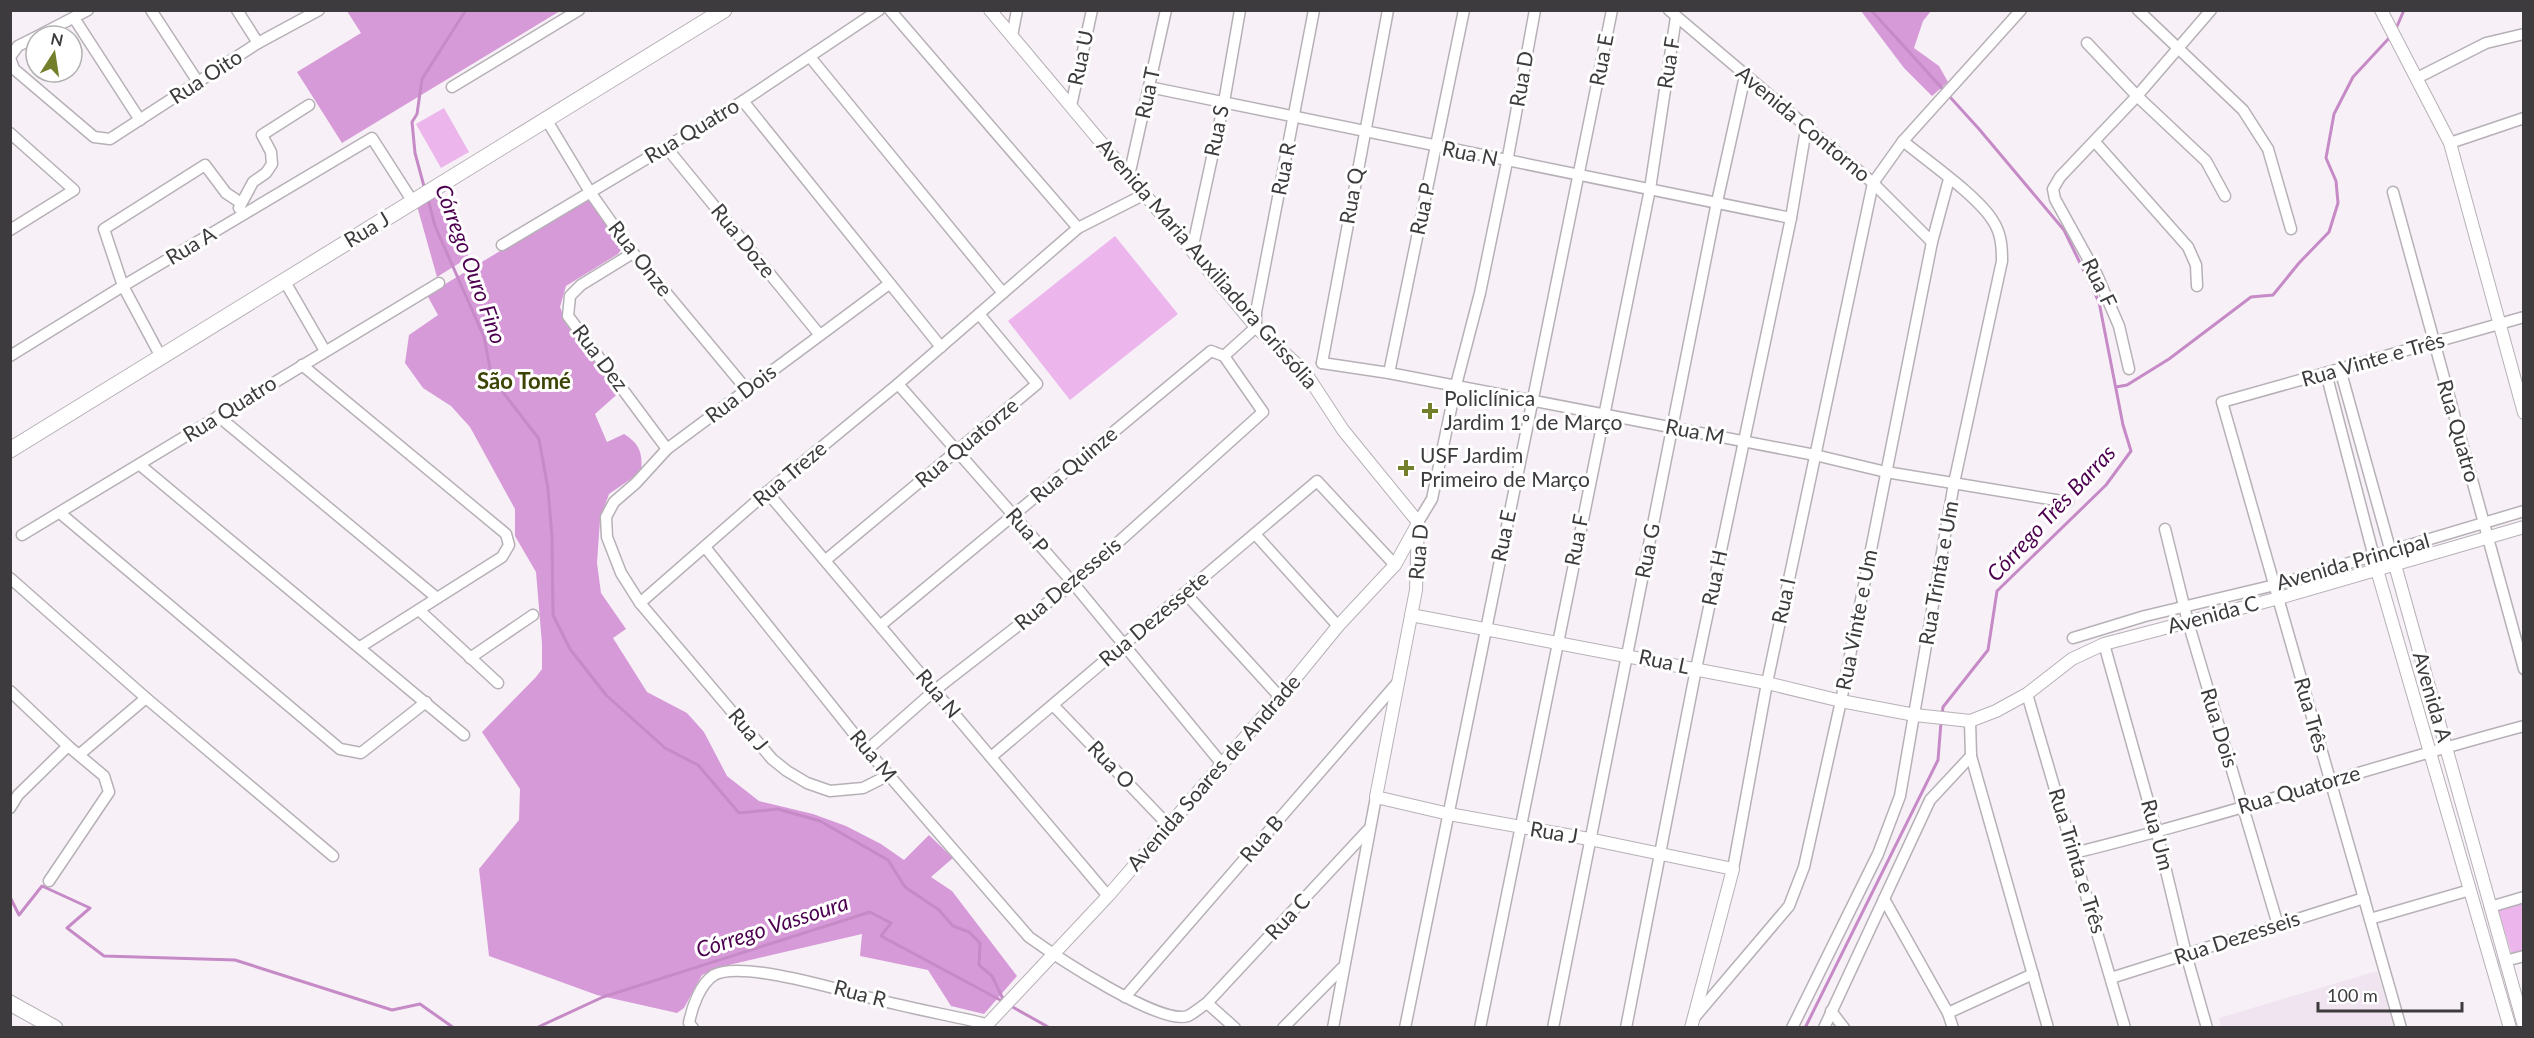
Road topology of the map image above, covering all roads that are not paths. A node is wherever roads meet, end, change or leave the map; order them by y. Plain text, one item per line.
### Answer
1 (87, 10) edge
2 (152, 10) edge
3 (237, 10) edge
4 (319, 10) edge
5 (579, 10) edge
6 (724, 10) edge
7 (879, 10) edge
8 (890, 10) edge
9 (990, 10) edge
10 (1017, 10) edge
11 (1092, 10) edge
12 (1166, 10) edge
13 (1240, 10) edge
14 (1314, 10) edge
15 (1388, 10) edge
16 (1464, 10) edge
17 (1535, 10) edge
18 (1612, 10) edge
19 (2021, 10) edge
20 (2138, 10) edge
21 (2211, 10) edge
22 (2383, 13) edge
23 (1673, 14) edge
24 (703, 16) edge
25 (74, 18) junction
26 (62, 24) edge
27 (2523, 34) edge
28 (1012, 36) junction
29 (24, 43) edge
30 (258, 43) junction
31 (2086, 43) dead end
32 (2179, 48) junction
33 (810, 57) junction
34 (10, 58) edge
35 (1745, 76) junction
36 (2417, 78) junction
37 (198, 82) junction
38 (452, 87) dead end
39 (1149, 87) junction
40 (2137, 96) junction
41 (742, 101) junction
42 (1224, 102) junction
43 (309, 105) dead end
44 (1071, 106) junction
45 (1294, 116) junction
46 (546, 119) junction
47 (140, 120) junction
48 (2523, 120) edge
49 (1806, 129) junction
50 (1364, 131) junction
51 (10, 133) edge
52 (1903, 141) junction
53 (2095, 142) junction
54 (2450, 143) junction
55 (666, 147) junction
56 (1436, 147) junction
57 (1507, 162) junction
58 (1129, 176) junction
59 (1579, 176) junction
60 (1949, 179) junction
61 (1873, 183) junction
62 (1650, 189) junction
63 (590, 192) junction
64 (2393, 192) dead end
65 (1145, 194) junction
66 (2225, 196) dead end
67 (422, 197) junction
68 (1717, 202) junction
69 (241, 203) junction
70 (1791, 218) junction
71 (234, 220) junction
72 (1078, 228) junction
73 (10, 230) edge
74 (2291, 230) dead end
75 (1932, 242) junction
76 (501, 245) dead end
77 (1192, 250) junction
78 (633, 253) junction
79 (284, 280) junction
80 (438, 283) dead end
81 (889, 284) junction
82 (123, 286) junction
83 (2197, 286) dead end
84 (1003, 293) junction
85 (979, 314) junction
86 (2523, 317) edge
87 (2500, 324) junction
88 (1256, 327) junction
89 (819, 334) junction
90 (2433, 343) junction
91 (941, 347) junction
92 (325, 351) junction
93 (10, 356) edge
94 (1224, 356) junction
95 (161, 357) junction
96 (1322, 363) junction
97 (302, 365) junction
98 (2129, 369) dead end
99 (2340, 369) junction
100 (1305, 372) junction
101 (1389, 373) junction
102 (2326, 373) junction
103 (898, 384) junction
104 (1456, 386) junction
105 (747, 390) junction
106 (1532, 401) junction
107 (2222, 402) joint
108 (2523, 413) edge
109 (1602, 414) junction
110 (218, 416) junction
111 (1673, 428) junction
112 (1744, 442) junction
113 (667, 449) junction
114 (10, 450) edge
115 (959, 451) junction
116 (1815, 455) junction
117 (140, 465) junction
118 (1886, 472) junction
119 (1954, 483) junction
120 (767, 492) junction
121 (2068, 502) dead end
122 (2523, 511) edge
123 (60, 513) junction
124 (1014, 515) junction
125 (606, 517) joint
126 (1418, 522) junction
127 (2485, 523) junction
128 (2523, 527) edge
129 (2165, 529) dead end
130 (1254, 534) junction
131 (22, 535) dead end
132 (2489, 537) junction
133 (705, 547) junction
134 (2391, 551) junction
135 (2374, 556) junction
136 (826, 559) junction
137 (1395, 565) junction
138 (2394, 565) junction
139 (2377, 570) junction
140 (10, 578) edge
141 (1073, 583) junction
142 (2275, 585) junction
143 (1185, 593) junction
144 (437, 598) junction
145 (2279, 598) junction
146 (640, 603) junction
147 (2184, 608) junction
148 (418, 610) junction
149 (533, 615) dead end
150 (1411, 615) junction
151 (2188, 622) junction
152 (881, 625) junction
153 (1338, 626) junction
154 (1485, 629) junction
155 (2073, 638) dead end
156 (1556, 642) junction
157 (2104, 644) junction
158 (1124, 645) junction
159 (360, 647) junction
160 (1628, 655) junction
161 (470, 658) junction
162 (1696, 669) junction
163 (2523, 669) edge
164 (1399, 681) junction
165 (498, 682) dead end
166 (1767, 683) junction
167 (935, 690) junction
168 (10, 691) edge
169 (2027, 694) junction
170 (1280, 697) junction
171 (146, 698) junction
172 (1841, 701) junction
173 (426, 702) junction
174 (1053, 705) junction
175 (1914, 715) junction
176 (1970, 720) junction
177 (2523, 726) edge
178 (465, 735) dead end
179 (69, 746) junction
180 (2445, 747) junction
181 (867, 750) junction
182 (2431, 751) junction
183 (80, 754) junction
184 (1971, 756) junction
185 (991, 757) junction
186 (1221, 764) junction
187 (889, 775) junction
188 (2330, 781) junction
189 (14, 791) edge
190 (1376, 797) junction
191 (2242, 806) junction
192 (10, 808) edge
193 (1449, 814) junction
194 (1169, 826) junction
195 (1520, 828) junction
196 (1368, 830) junction
197 (2157, 833) junction
198 (1589, 839) junction
199 (2074, 853) junction
200 (1660, 855) junction
201 (333, 856) dead end
202 (1733, 869) junction
203 (50, 881) dead end
204 (2470, 890) junction
205 (1108, 896) junction
206 (2523, 897) edge
207 (2364, 898) junction
208 (1884, 899) junction
209 (2490, 906) junction
210 (2370, 919) junction
211 (2278, 925) junction
212 (1053, 954) junction
213 (2186, 954) junction
214 (2523, 956) edge
215 (2505, 961) junction
216 (1343, 967) junction
217 (2033, 974) junction
218 (2111, 978) junction
219 (1125, 997) junction
220 (10, 1003) edge
221 (1207, 1003) junction
222 (1832, 1011) junction
223 (1948, 1013) junction
224 (989, 1022) edge
225 (1693, 1023) edge
226 (2523, 1026) edge
227 (55, 1028) edge
228 (693, 1028) edge
229 (1235, 1028) edge
230 (1283, 1028) edge
231 (1333, 1028) edge
232 (1405, 1028) edge
233 (1480, 1028) edge
234 (1553, 1028) edge
235 (1626, 1028) edge
236 (1792, 1028) edge
237 (1824, 1028) edge
238 (1844, 1028) edge
239 (1953, 1028) edge
240 (2048, 1028) edge
241 (2125, 1028) edge
242 (2207, 1028) edge
243 (2401, 1028) edge
244 (2510, 1028) edge

1 - 25 street
2 - 37 street
3 - 30 street
4 - 30 street, Rua Oito
5 - 38 street
6 - 24 main road, Rua J
7 - 33 street, Rua Quatro
8 - 72 street
9 - 28 street, Avenida Maria Auxiliadora Grissólia
10 - 28 street
11 - 44 street, Rua U
12 - 39 street, Rua T
13 - 42 street, Rua S
14 - 45 street, Rua R
15 - 50 street, Rua Q
16 - 56 street, Rua P
17 - 57 street, Rua D
18 - 59 street, Rua E
19 - 52 street
20 - 32 street
21 - 32 street, Rua F
22 - 36 street
23 - 35 street, Avenida Contorno
23 - 62 street, Rua F
24 - 46 main road, Rua J
25 - 26 street
25 - 47 street
27 - 36 street
28 - 44 street, Avenida Maria Auxiliadora Grissólia
29 - 34 street
30 - 37 street, Rua Oito
31 - 40 street
32 - 40 street, Rua F
32 - 74 street
33 - 41 street, Rua Quatro
33 - 84 street
34 - 47 street, Rua Oito
35 - 49 street, Avenida Contorno
35 - 68 street, Rua G
36 - 54 street
37 - 47 street, Rua Oito
39 - 42 street, Rua N
39 - 58 street, Rua T
40 - 53 street, Rua F
40 - 66 street
41 - 55 street, Rua Quatro
41 - 81 street
42 - 45 street, Rua N
42 - 77 street, Rua S
43 - 69 street
44 - 58 street, Avenida Maria Auxiliadora Grissólia
45 - 50 street, Rua N
45 - 88 street, Rua R
46 - 63 street, Rua Onze
46 - 67 main road, Rua J
48 - 54 street
49 - 61 street, Avenida Contorno
49 - 70 street, Rua H
50 - 56 street, Rua N
50 - 96 street, Rua Q
51 - 73 street
52 - 60 street, Rua Trinta e Um
52 - 61 street
53 - 83 street
53 - 98 street, Rua F
54 - 87 street
55 - 63 street, Rua Quatro
55 - 89 street, Rua Doze
56 - 57 street, Rua N
56 - 101 street, Rua P
57 - 59 street, Rua N
57 - 104 street, Rua D
58 - 65 street, Avenida Maria Auxiliadora Grissólia
59 - 62 street, Rua N
59 - 106 street, Rua E
60 - 75 street, Rua Vinte e Um
60 - 119 street, Rua Trinta e Um
61 - 75 street, Avenida Contorno
61 - 116 street, Rua I
62 - 68 street, Rua N
62 - 109 street, Rua F
63 - 76 street, Rua Quatro
63 - 78 street, Rua Onze
64 - 90 street, Rua Quatro
65 - 72 street, Rua Treze
65 - 77 street, Avenida Maria Auxiliadora Grissólia
67 - 71 street, Rua A
67 - 79 main road, Rua J
68 - 70 street, Rua N
68 - 111 street, Rua G
69 - 71 street
69 - 82 street
70 - 112 street, Rua H
71 - 82 street, Rua A
72 - 84 street, Rua Treze
75 - 118 street, Rua Vinte e Um
77 - 88 street, Avenida Maria Auxiliadora Grissólia
78 - 105 street, Rua Onze
78 - 113 street, Rua Dez
79 - 92 street
79 - 95 main road, Rua J
80 - 92 street, Rua Quatro
81 - 89 street, Rua Dois
81 - 91 street
82 - 93 street, Rua A
82 - 95 street
84 - 85 street, Rua Treze
85 - 91 street, Rua Treze
85 - 115 street, Rua Quatorze
86 - 87 street, Rua Vinte e Três
87 - 90 street, Rua Vinte e Três
87 - 108 street
88 - 94 street
88 - 100 street, Avenida Maria Auxiliadora Grissólia
89 - 105 street, Rua Dois
90 - 99 street, Rua Vinte e Três
90 - 127 street, Rua Quatro
91 - 103 street, Rua Treze
92 - 97 street, Rua Quatro
94 - 124 street, Rua Quinze
94 - 141 street, Rua Dezesseis
95 - 114 main road, Rua J
96 - 100 street
96 - 101 street, Rua M
97 - 110 street, Rua Quatro
97 - 144 street
99 - 102 street, Rua Vinte e Três
99 - 134 street, Avenida A
100 - 126 street, Avenida Maria Auxiliadora Grissólia
101 - 104 street, Rua M
102 - 107 street, Rua Vinte e Três
102 - 135 street, Avenida A
103 - 115 street, Rua P
103 - 120 street, Rua Treze
104 - 106 street, Rua M
104 - 126 street, Rua D
105 - 113 street, Rua Dois
106 - 109 street, Rua M
106 - 154 street, Rua E
107 - 142 street, Rua Três
109 - 111 street, Rua M
109 - 156 street, Rua F
110 - 117 street, Rua Quatro
110 - 144 street
111 - 112 street, Rua M
111 - 160 street, Rua G
112 - 116 street, Rua M
112 - 162 street, Rua H
113 - 125 street, Rua Dois
115 - 124 street, Rua P
115 - 136 street, Rua Quatorze
116 - 118 street, Rua M
116 - 166 street, Rua I
117 - 123 street, Rua Quatro
117 - 159 street
118 - 119 street, Rua M
118 - 172 street, Rua Vinte e Um
119 - 121 street, Rua M
119 - 175 street, Rua Trinta e Um
120 - 133 street, Rua Treze
120 - 136 street, Rua N
122 - 127 street, Avenida Principal
123 - 131 street, Rua Quatro
123 - 173 street
124 - 141 street, Rua P
124 - 152 street, Rua Quinze
125 - 146 street, Rua J
126 - 137 street, Avenida Soares de Andrade
126 - 150 street, Rua D
127 - 132 street, Rua Quatro
127 - 134 street, Avenida Principal
128 - 132 street, Avenida C
129 - 147 street, Rua Dois
130 - 137 street, Rua Dezessete
130 - 143 street, Rua Dezessete
130 - 153 street
132 - 138 street, Avenida C
132 - 163 street, Rua Quatro
133 - 146 street, Rua Treze
133 - 181 street, Rua M
134 - 135 street, Avenida Principal
134 - 138 street, Avenida A
135 - 139 street, Avenida A
135 - 142 street, Avenida Principal
136 - 152 street, Rua N
137 - 153 street, Avenida Soares de Andrade
138 - 139 street, Avenida C
138 - 180 street, Avenida A
139 - 145 street, Avenida C
139 - 182 street, Avenida A
140 - 171 street
141 - 158 street, Rua P
141 - 167 street, Rua Dezesseis
142 - 145 street, Rua Três
142 - 147 street, Avenida Principal
143 - 158 street, Rua Dezessete
143 - 170 street
144 - 148 street
145 - 151 street, Avenida C
145 - 188 street, Rua Três
146 - 187 street, Rua J
147 - 151 street, Rua Dois
147 - 155 street, Avenida Principal
148 - 159 street
148 - 161 street
149 - 161 street
150 - 154 street, Rua L
150 - 164 street, Rua D
151 - 157 street, Avenida C
151 - 191 street, Rua Dois
152 - 167 street, Rua N
153 - 170 street, Avenida Soares de Andrade
154 - 156 street, Rua L
154 - 193 street, Rua E
156 - 160 street, Rua L
156 - 195 street, Rua F
157 - 169 street, Avenida C
157 - 197 street, Rua Um
158 - 174 street, Rua Dezessete
158 - 186 street, Rua P
159 - 173 street
160 - 162 street, Rua L
160 - 198 street, Rua G
161 - 165 street
162 - 166 street, Rua L
162 - 200 street, Rua H
164 - 190 street, Rua D
164 - 219 street, Rua B
166 - 172 street, Rua L
166 - 202 street, Rua I
167 - 181 street, Rua Dezesseis
167 - 185 street, Rua N
168 - 179 street
169 - 176 street, Avenida C
169 - 199 street, Rua Trinta e Três
170 - 186 street, Avenida Soares de Andrade
171 - 183 street
171 - 201 street
172 - 175 street, Rua L
172 - 225 street, Rua Vinte e Um
173 - 178 street
174 - 185 street, Rua Dezessete
174 - 194 street, Rua O
175 - 176 street, Avenida C
175 - 236 street, Rua Trinta e Um
176 - 184 street
177 - 180 street, Rua Quatorze
179 - 183 street
179 - 189 street
180 - 182 street, Rua Quatorze
180 - 209 street, Avenida A
181 - 187 street, Rua M
182 - 188 street, Rua Quatorze
182 - 204 street, Avenida A
183 - 203 street
184 - 208 street
184 - 217 street
185 - 205 street, Rua N
186 - 194 street, Avenida Soares de Andrade
187 - 212 street, Rua M
188 - 191 street, Rua Quatorze
188 - 207 street, Rua Três
189 - 192 street
190 - 193 street, Rua J
190 - 196 street, Rua D
191 - 197 street, Rua Quatorze
191 - 211 street, Rua Dois
193 - 195 street, Rua J
193 - 232 street, Rua E
194 - 205 street, Avenida Soares de Andrade
195 - 198 street, Rua J
195 - 233 street, Rua F
196 - 216 street, Rua D
196 - 221 street, Rua C
197 - 199 street, Rua Quatorze
197 - 213 street, Rua Um
198 - 200 street, Rua J
198 - 234 street, Rua G
199 - 218 street, Rua Trinta e Três
200 - 202 street, Rua J
200 - 235 street, Rua H
202 - 225 street, Rua I
204 - 210 street
204 - 244 street, Avenida A
205 - 212 street, Avenida Soares de Andrade
206 - 209 street
207 - 210 street, Rua Três
207 - 211 street, Rua Dezesseis
208 - 222 street
208 - 223 street
209 - 215 street, Avenida A
210 - 243 street, Rua Três
211 - 213 street, Rua Dezesseis
212 - 219 street
212 - 224 street, Avenida Soares de Andrade
213 - 218 street, Rua Dezesseis
213 - 242 street, Rua Um
214 - 215 street
215 - 226 street, Avenida A
216 - 230 street
216 - 231 street, Rua D
217 - 223 street
217 - 240 street
218 - 241 street, Rua Trinta e Três
219 - 221 street
220 - 227 main road
221 - 229 street
222 - 237 street
222 - 238 street
223 - 239 street
224 - 228 street, Rua R

